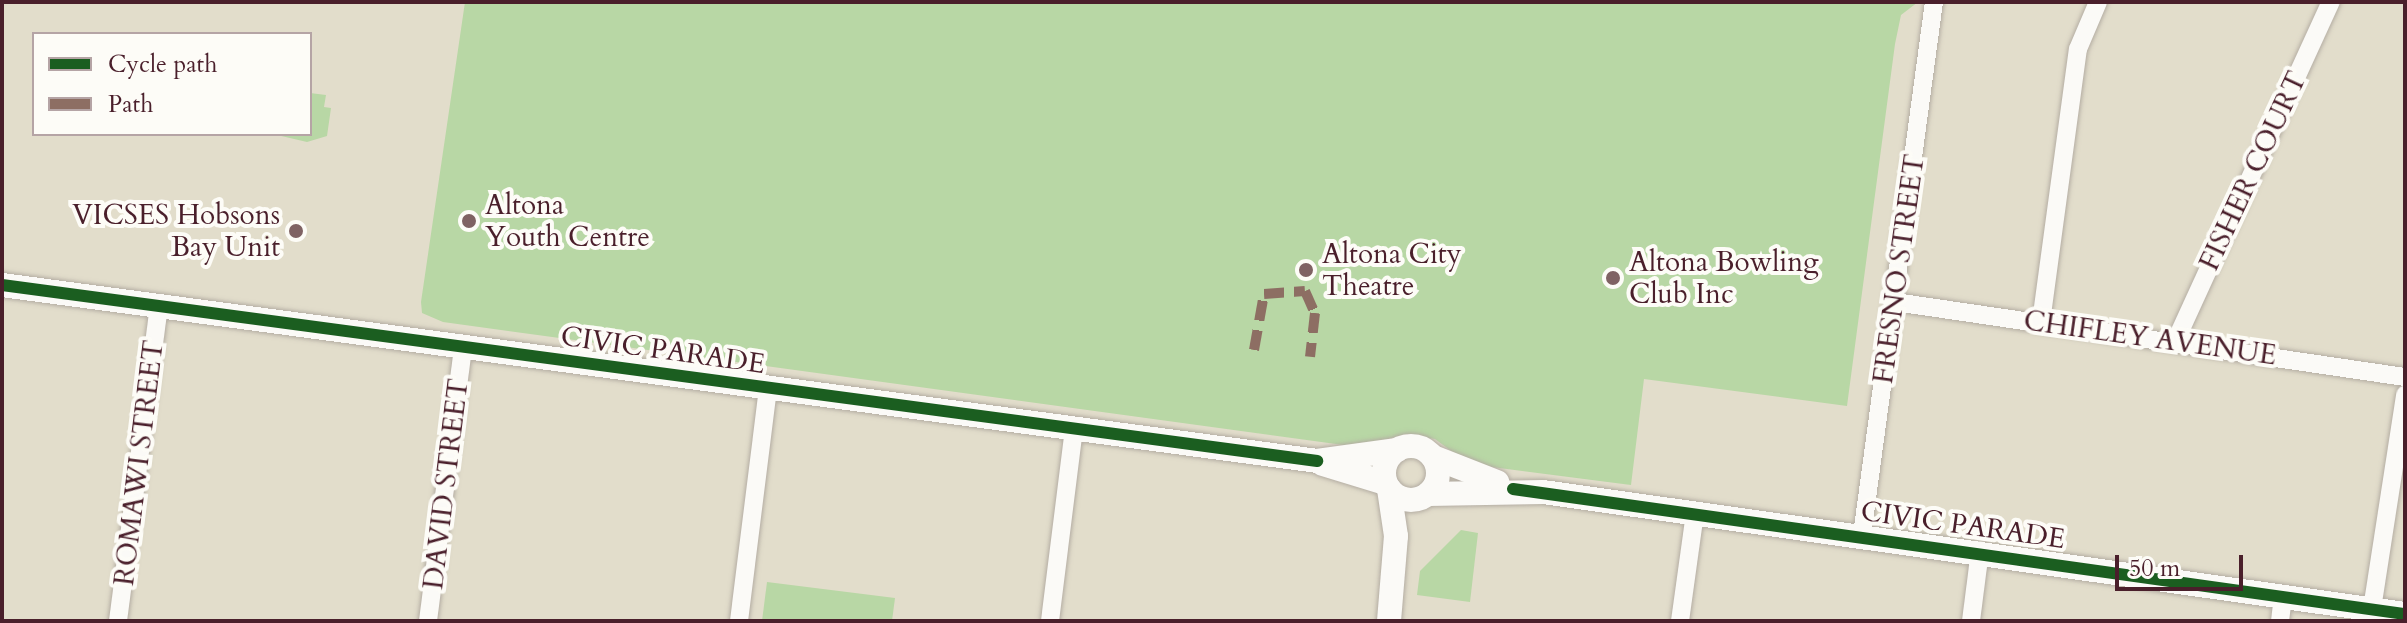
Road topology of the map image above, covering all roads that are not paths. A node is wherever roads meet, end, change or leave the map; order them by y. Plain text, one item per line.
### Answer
1 (1934, 2) edge
2 (2098, 2) edge
3 (2331, 2) edge
4 (2, 285) edge
5 (1895, 302) junction
6 (159, 306) junction
7 (2041, 322) junction
8 (2176, 340) junction
9 (463, 348) junction
10 (2405, 377) edge
11 (768, 388) junction
12 (2405, 395) edge
13 (1074, 429) junction
14 (1397, 450) junction
15 (1433, 457) junction
16 (1317, 461) junction
17 (1387, 486) junction
18 (1513, 489) junction
19 (1424, 496) junction
20 (1695, 513) junction
21 (1862, 535) junction
22 (1980, 551) junction
23 (1392, 595) junction
24 (2283, 595) junction
25 (2372, 609) junction
26 (2405, 614) edge
27 (118, 621) edge
28 (428, 621) edge
29 (739, 621) edge
30 (1050, 621) edge
31 (1389, 621) edge
32 (1680, 621) edge
33 (1971, 621) edge
34 (2280, 621) edge

1 - 5 street, FRESNO STREET
2 - 7 street
3 - 8 street, FISHER COURT
4 - 6 street, CIVIC PARADE
5 - 7 street, CHIFLEY AVENUE
5 - 21 street, FRESNO STREET
6 - 9 street, CIVIC PARADE
6 - 27 street, ROMAWI STREET
7 - 8 street, CHIFLEY AVENUE
8 - 10 street, CHIFLEY AVENUE
9 - 11 street, CIVIC PARADE
9 - 28 street, DAVID STREET
11 - 13 street, CIVIC PARADE
11 - 29 street
12 - 25 street
13 - 16 street, CIVIC PARADE
13 - 30 street
14 - 15 street
14 - 16 street, CIVIC PARADE
14 - 17 street
15 - 18 street, CIVIC PARADE
15 - 19 street
16 - 17 street, CIVIC PARADE
17 - 19 street
17 - 23 street
18 - 19 street, CIVIC PARADE
18 - 20 street, CIVIC PARADE
19 - 23 street
20 - 21 street, CIVIC PARADE
20 - 32 street
21 - 22 street, CIVIC PARADE
22 - 24 street, CIVIC PARADE
22 - 33 street
23 - 31 street
24 - 25 street, CIVIC PARADE
24 - 34 street
25 - 26 street, CIVIC PARADE

